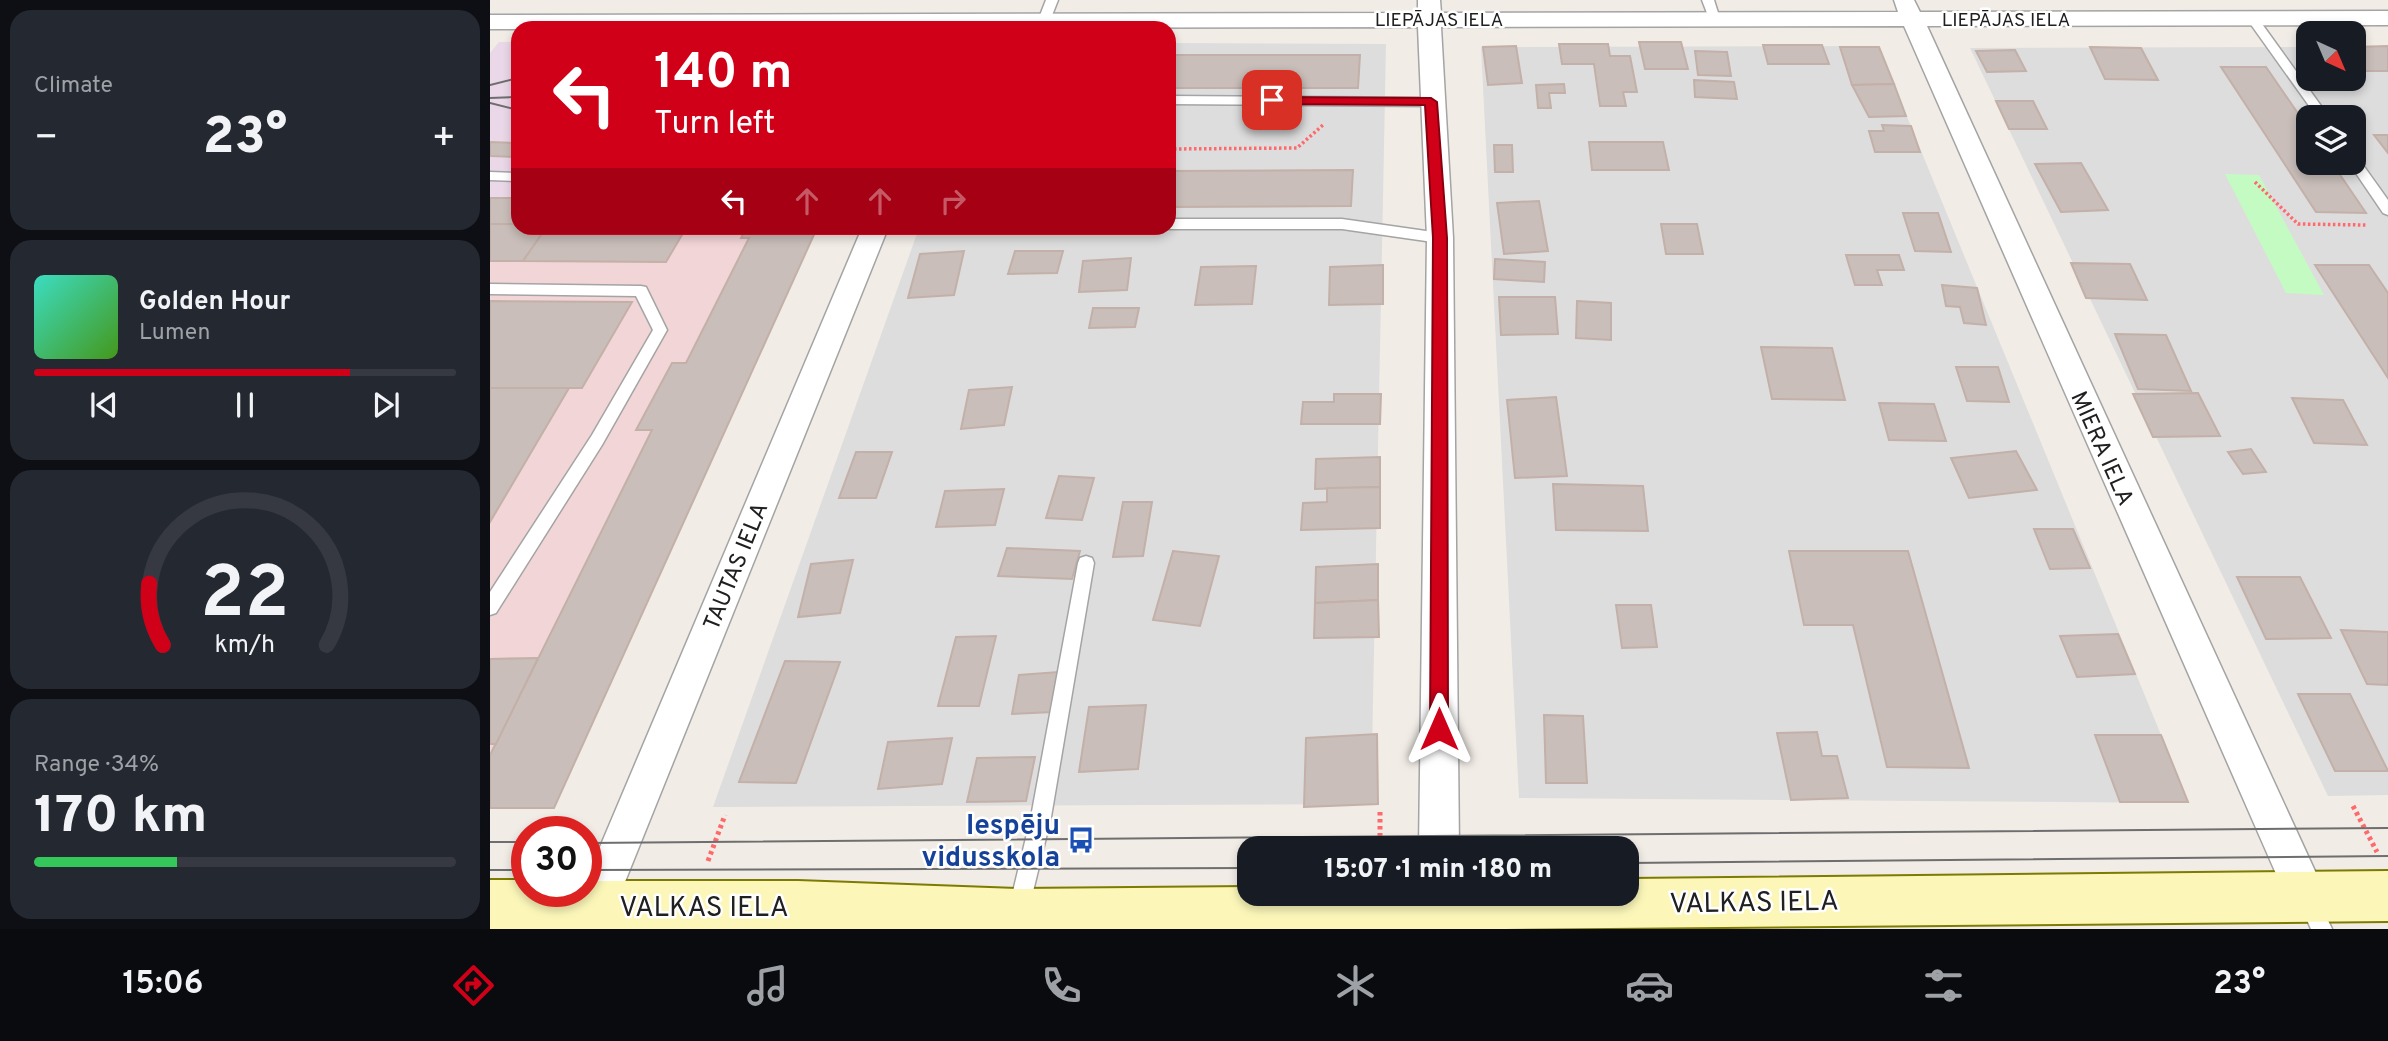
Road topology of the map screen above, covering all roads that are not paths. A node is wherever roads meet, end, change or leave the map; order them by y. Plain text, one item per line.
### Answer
1 (1048, 9) edge
2 (1429, 9) edge
3 (1711, 9) edge
4 (1908, 9) edge
5 (955, 16) edge
6 (2388, 18) edge
7 (2253, 19) junction
8 (568, 21) edge
9 (490, 22) edge
10 (511, 22) edge
11 (1176, 100) edge
12 (1431, 102) junction
13 (2314, 105) edge
14 (2364, 175) edge
15 (490, 176) edge
16 (511, 177) edge
17 (2388, 210) edge
18 (1176, 224) edge
19 (872, 235) edge
20 (1440, 238) junction
21 (490, 289) edge
22 (1086, 563) dead end
23 (490, 607) edge
24 (1439, 836) edge
25 (2386, 880) edge
26 (602, 890) edge
27 (1639, 902) edge
28 (490, 905) edge
29 (511, 905) edge
30 (602, 905) edge
31 (1404, 906) edge
32 (2314, 912) edge
33 (1017, 914) junction
34 (795, 918) edge

1 - 2 street, LIEPĀJAS IELA
1 - 5 street, LIEPĀJAS IELA
2 - 3 street, LIEPĀJAS IELA
2 - 12 street
3 - 4 street, LIEPĀJAS IELA
4 - 7 street, LIEPĀJAS IELA
4 - 32 street, MIERA IELA
5 - 8 street, LIEPĀJAS IELA
6 - 7 street, LIEPĀJAS IELA
7 - 13 lane
9 - 10 street, LIEPĀJAS IELA
11 - 12 lane
12 - 20 street
14 - 17 lane
15 - 16 lane
18 - 20 lane
19 - 26 street, TAUTAS IELA
20 - 24 street
21 - 23 lane
22 - 33 lane
25 - 32 street, VALKAS IELA
27 - 32 street, VALKAS IELA
28 - 29 street, VALKAS IELA
30 - 34 street, VALKAS IELA
31 - 33 street, VALKAS IELA
33 - 34 street, VALKAS IELA

